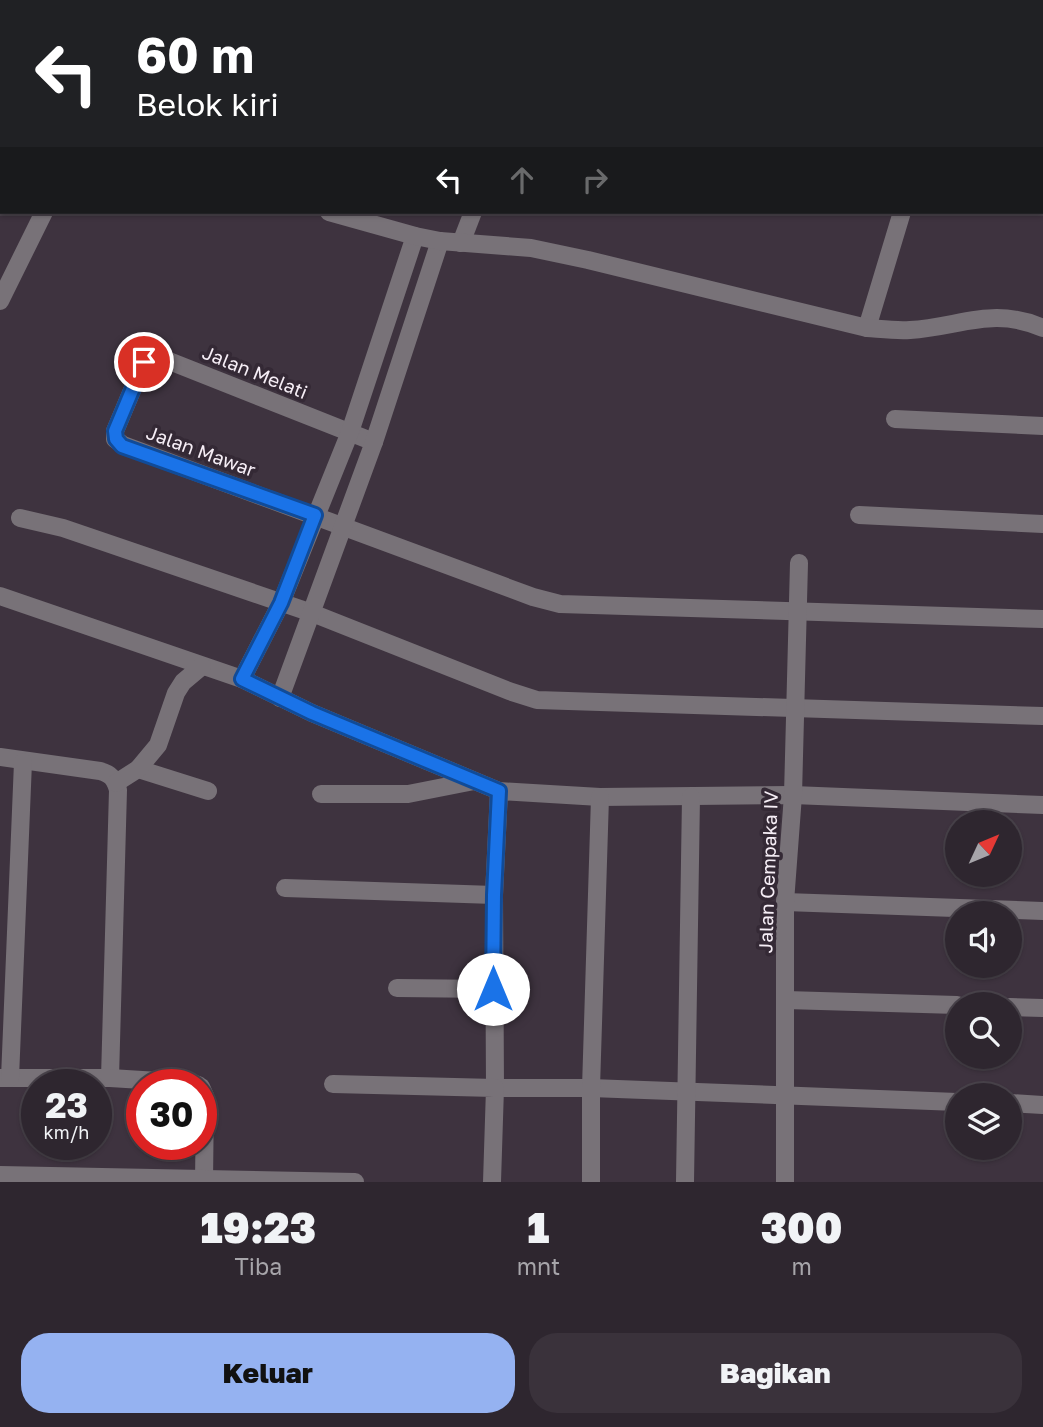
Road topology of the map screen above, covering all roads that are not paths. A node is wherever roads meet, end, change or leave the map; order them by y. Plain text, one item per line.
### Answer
1 (43, 214) edge
2 (336, 214) edge
3 (472, 214) edge
4 (901, 214) edge
5 (415, 236) junction
6 (440, 241) junction
7 (461, 243) junction
8 (0, 301) edge
9 (1043, 327) edge
10 (867, 328) junction
11 (129, 398) joint
12 (895, 419) dead end
13 (1043, 426) edge
14 (350, 432) junction
15 (374, 442) junction
16 (315, 515) junction
17 (859, 515) dead end
18 (20, 518) dead end
19 (1043, 524) edge
20 (342, 526) junction
21 (799, 563) dead end
22 (0, 596) edge
23 (281, 603) junction
24 (798, 611) junction
25 (312, 613) junction
26 (1043, 619) edge
27 (202, 666) junction
28 (242, 679) junction
29 (280, 698) junction
30 (795, 708) junction
31 (1043, 716) edge
32 (0, 757) edge
33 (23, 762) junction
34 (138, 769) junction
35 (474, 781) junction
36 (116, 783) junction
37 (208, 791) dead end
38 (499, 791) junction
39 (321, 794) dead end
40 (793, 795) junction
41 (600, 797) junction
42 (691, 797) junction
43 (1043, 805) edge
44 (285, 888) dead end
45 (494, 895) junction
46 (785, 902) junction
47 (1043, 911) edge
48 (397, 988) dead end
49 (493, 989) junction
50 (786, 1000) junction
51 (945, 1005) edge
52 (1022, 1007) edge
53 (1043, 1008) edge
54 (110, 1069) edge
55 (5, 1078) edge
56 (333, 1084) dead end
57 (495, 1088) junction
58 (591, 1088) junction
59 (686, 1091) junction
60 (785, 1096) junction
61 (945, 1102) edge
62 (1022, 1104) edge
63 (1043, 1105) edge
64 (204, 1160) edge
65 (0, 1175) edge
66 (204, 1180) edge
67 (355, 1182) edge
68 (492, 1182) edge
69 (591, 1182) edge
70 (685, 1182) edge
71 (785, 1182) edge

1 - 8 street
2 - 5 street
3 - 7 street
4 - 10 street
5 - 6 street
5 - 14 street
6 - 7 street
6 - 15 street
7 - 10 street
9 - 10 street
11 - 14 street, Jalan Melati
11 - 16 street, Jalan Mawar
12 - 13 street
14 - 15 street
14 - 16 street
15 - 20 street
16 - 20 street, Jalan Mawar
16 - 23 street
17 - 19 street
18 - 23 street
20 - 24 street, Jalan Mawar
20 - 25 street
21 - 24 street, Jalan Cempaka IV
22 - 27 street
23 - 25 street
23 - 28 street
24 - 26 street, Jalan Mawar
24 - 30 street, Jalan Cempaka IV
25 - 29 street
25 - 30 street
27 - 28 street
27 - 34 street
28 - 29 street
29 - 35 street
30 - 31 street
30 - 40 street, Jalan Cempaka IV
32 - 33 street
33 - 36 street
33 - 55 street
34 - 36 street
34 - 37 street
35 - 38 street
35 - 39 street
36 - 54 street
38 - 41 street
38 - 45 street
40 - 42 street
40 - 43 street
40 - 46 street, Jalan Cempaka IV
41 - 42 street
41 - 58 street
42 - 59 street
44 - 45 street
45 - 49 street
46 - 47 street
46 - 50 street, Jalan Cempaka IV
48 - 49 street
49 - 57 street
50 - 51 street
50 - 60 street, Jalan Cempaka IV
52 - 53 street
56 - 57 street
57 - 58 street
57 - 68 street
58 - 59 street
58 - 69 street
59 - 60 street
59 - 70 street
60 - 61 street
60 - 71 street, Jalan Cempaka IV
62 - 63 street
64 - 66 street
65 - 66 street
66 - 67 street

